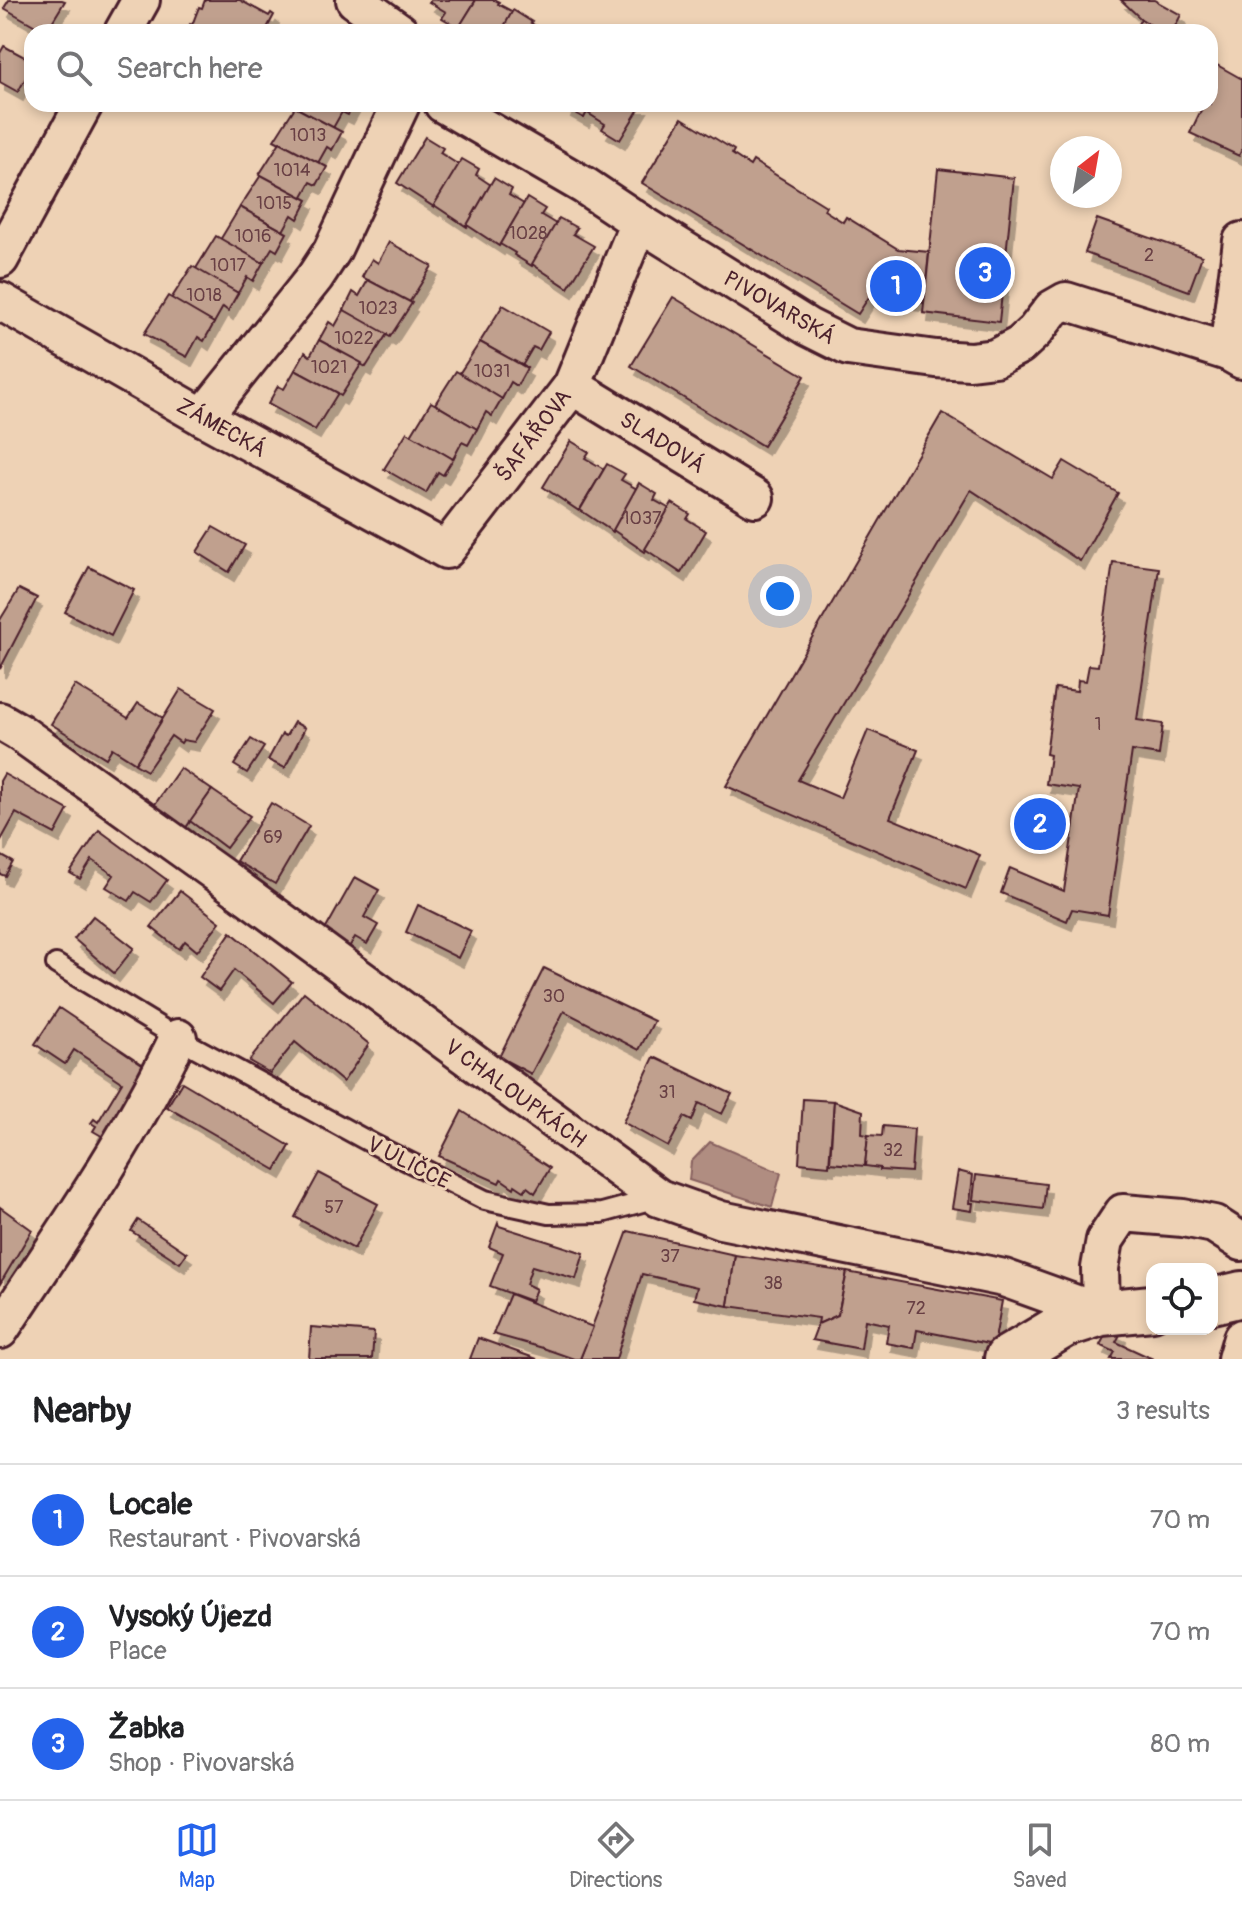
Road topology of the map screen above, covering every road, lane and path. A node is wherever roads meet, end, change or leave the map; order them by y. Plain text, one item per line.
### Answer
1 (141, 0) edge
2 (355, 0) edge
3 (128, 24) edge
4 (389, 24) edge
5 (80, 112) edge
6 (397, 112) edge
7 (457, 112) edge
8 (639, 222) junction
9 (1242, 241) edge
10 (0, 259) edge
11 (0, 301) edge
12 (1235, 356) edge
13 (572, 386) junction
14 (203, 417) junction
15 (755, 498) dead end
16 (446, 550) joint
17 (0, 721) edge
18 (56, 964) dead end
19 (178, 1038) junction
20 (659, 1198) junction
21 (1242, 1242) edge
22 (1242, 1294) edge
23 (1218, 1300) edge
24 (1146, 1309) edge
25 (1101, 1313) junction
26 (0, 1330) edge
27 (1242, 1338) edge
28 (1007, 1359) edge
29 (1236, 1359) edge

1 - 3 street
2 - 4 street
5 - 10 street
6 - 14 street
7 - 8 street, PIVOVARSKÁ
8 - 12 street, PIVOVARSKÁ
8 - 13 street, ŠAFÁŘOVA
9 - 12 street
11 - 14 street, ZÁMECKÁ
13 - 15 street, SLADOVÁ
13 - 16 street, ŠAFÁŘOVA
14 - 16 street, ZÁMECKÁ
17 - 20 street, V CHALOUPKÁCH
18 - 19 lane, V ULIČCE
19 - 20 lane, V ULIČCE
19 - 26 street
20 - 25 street, V CHALOUPKÁCH
21 - 25 street
22 - 23 street
24 - 25 street
25 - 28 street
27 - 29 street

